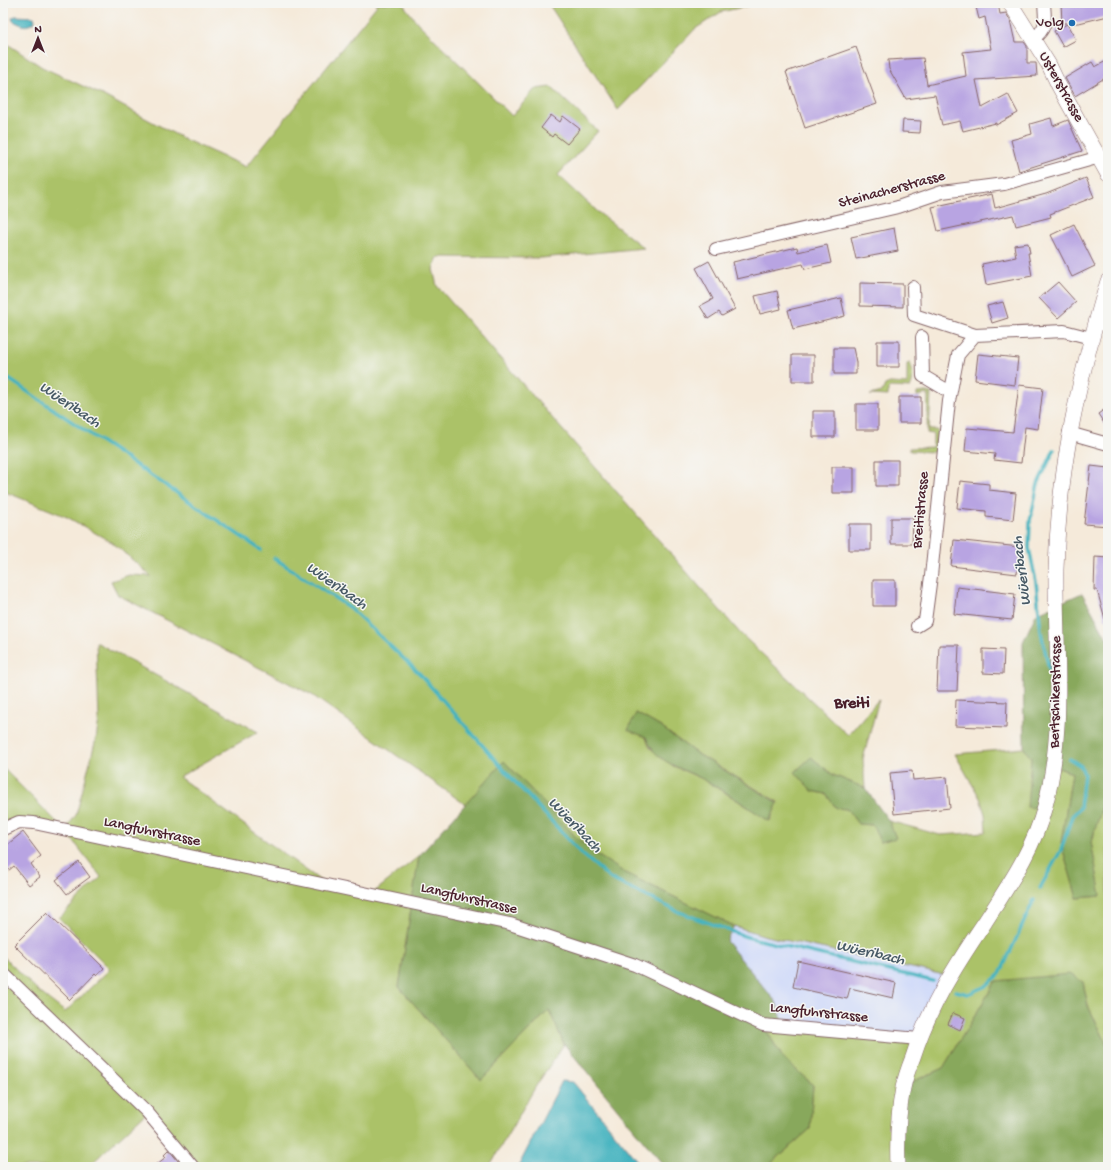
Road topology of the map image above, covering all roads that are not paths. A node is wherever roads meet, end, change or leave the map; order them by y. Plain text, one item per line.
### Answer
1 (1010, 3) edge
2 (1044, 3) edge
3 (1033, 39) junction
4 (1100, 157) junction
5 (1108, 174) edge
6 (716, 249) dead end
7 (1108, 282) edge
8 (913, 287) dead end
9 (975, 335) junction
10 (922, 337) dead end
11 (1091, 338) junction
12 (950, 392) junction
13 (1069, 433) junction
14 (1108, 444) edge
15 (917, 626) dead end
16 (3, 829) edge
17 (3, 973) edge
18 (919, 1039) junction
19 (193, 1167) edge
20 (898, 1167) edge

1 - 3 street, Usterstrasse
2 - 3 street
3 - 4 street, Usterstrasse
4 - 5 street, Usterstrasse
4 - 6 street, Steinacherstrasse
7 - 11 street, Bertschikerstrasse
8 - 9 street
9 - 11 street
9 - 12 street, Breitistrasse
10 - 12 street
11 - 13 street, Bertschikerstrasse
12 - 15 street, Breitistrasse
13 - 14 street
13 - 18 street, Bertschikerstrasse
16 - 18 street, Langfuhrstrasse
17 - 19 street
18 - 20 street, Bertschikerstrasse

